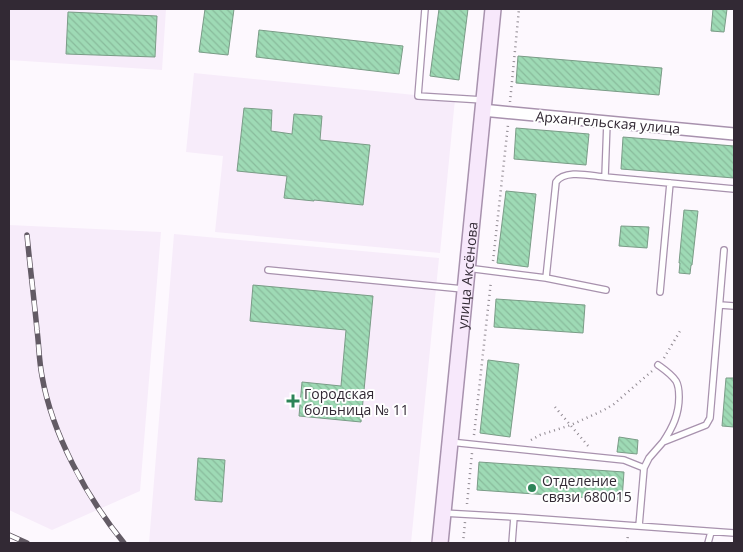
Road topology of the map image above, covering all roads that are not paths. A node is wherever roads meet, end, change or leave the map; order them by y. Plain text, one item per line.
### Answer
1 (425, 9) edge
2 (493, 9) edge
3 (483, 105) junction
4 (607, 122) junction
5 (734, 134) edge
6 (605, 177) junction
7 (670, 183) junction
8 (734, 189) edge
9 (724, 250) dead end
10 (467, 268) junction
11 (268, 270) dead end
12 (546, 278) junction
13 (465, 289) junction
14 (606, 290) dead end
15 (660, 292) dead end
16 (720, 305) junction
17 (734, 306) edge
18 (658, 366) road end
19 (450, 442) junction
20 (663, 442) junction
21 (644, 468) junction
22 (444, 513) junction
23 (514, 517) junction
24 (640, 526) junction
25 (711, 532) junction
26 (734, 533) edge
27 (440, 543) edge
28 (512, 543) edge
29 (708, 543) edge

1 - 3 lane
2 - 3 street, улица Аксёнова
3 - 4 street, Архангельская улица
3 - 10 street, улица Аксёнова
4 - 5 street, Архангельская улица
4 - 6 lane
6 - 7 lane
6 - 12 lane
7 - 8 lane
7 - 15 lane
9 - 16 lane
10 - 12 lane
10 - 13 street, улица Аксёнова
11 - 13 lane
12 - 14 lane
13 - 19 street, улица Аксёнова
16 - 17 lane
16 - 20 lane
18 - 20 lane
19 - 21 lane
19 - 22 street, улица Аксёнова
20 - 21 lane
21 - 24 lane
22 - 23 lane
22 - 27 street, улица Аксёнова
23 - 24 lane
23 - 28 lane
24 - 25 lane
25 - 26 lane
25 - 29 lane

